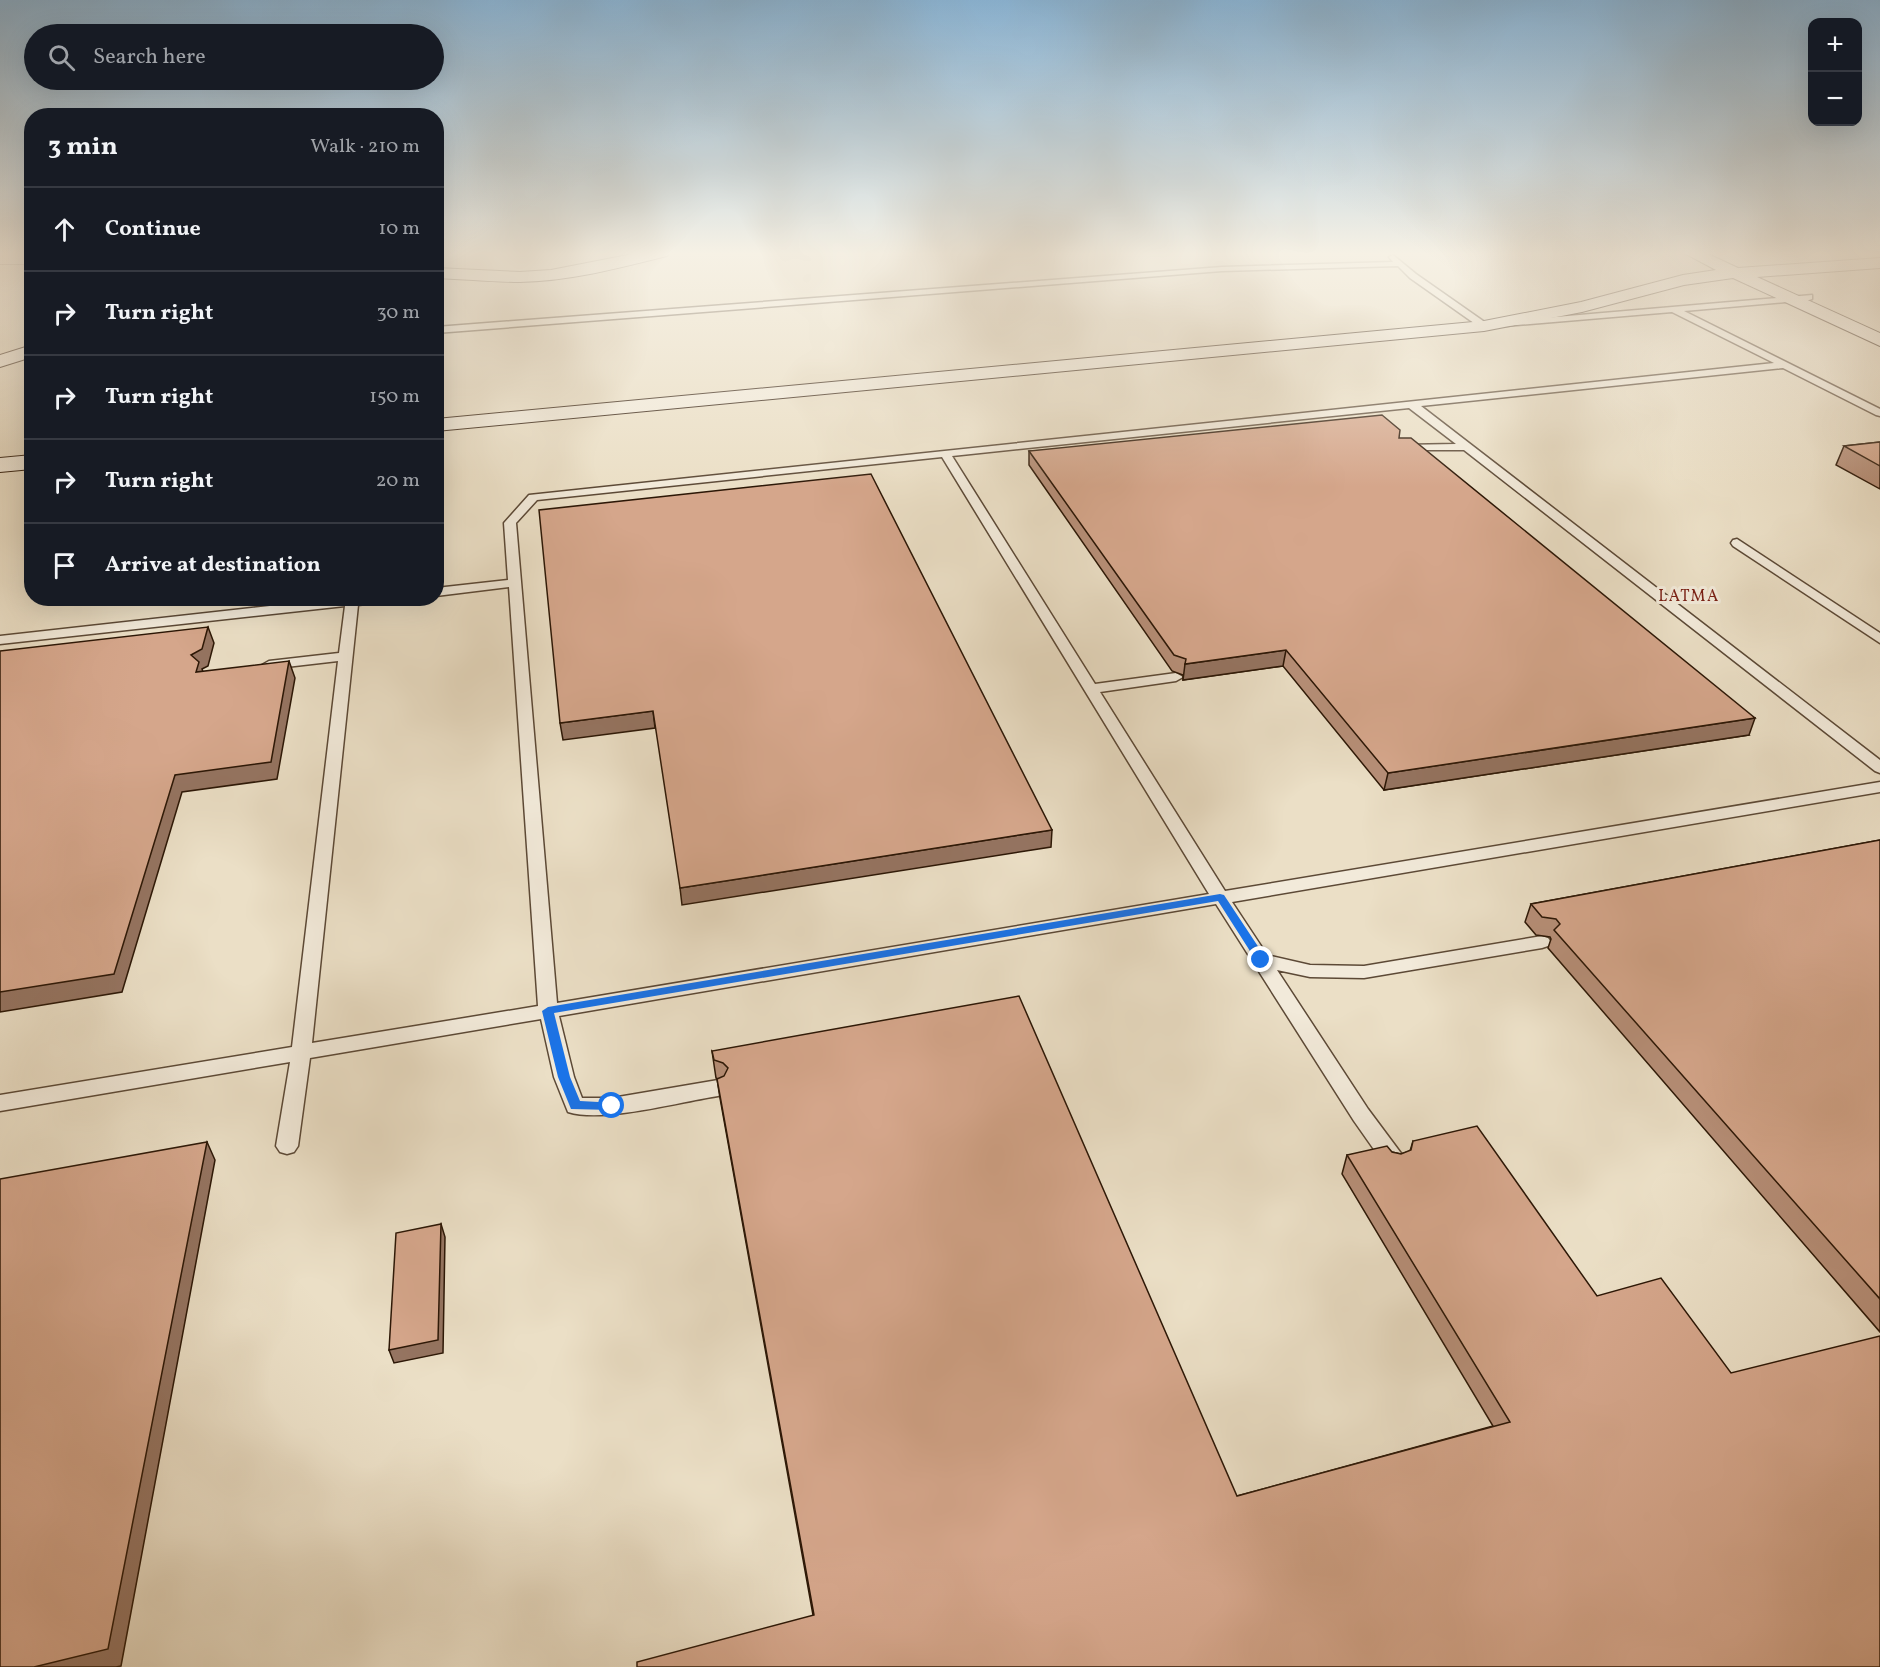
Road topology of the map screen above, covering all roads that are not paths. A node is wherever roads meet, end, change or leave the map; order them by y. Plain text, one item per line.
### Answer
1 (1365, 331) edge
2 (1379, 331) edge
3 (1717, 331) edge
4 (1860, 331) edge
5 (1880, 340) edge
6 (24, 354) edge
7 (0, 361) edge
8 (24, 363) edge
9 (1785, 365) junction
10 (0, 370) edge
11 (1411, 404) junction
12 (444, 411) edge
13 (1880, 413) edge
14 (444, 424) edge
15 (1402, 447) edge
16 (1469, 447) junction
17 (24, 449) edge
18 (0, 451) edge
19 (945, 453) junction
20 (24, 463) edge
21 (0, 465) edge
22 (1737, 543) dead end
23 (514, 583) junction
24 (444, 591) edge
25 (315, 606) edge
26 (352, 606) edge
27 (1880, 639) edge
28 (0, 640) edge
29 (346, 656) junction
30 (253, 667) edge
31 (1176, 677) edge
32 (1091, 689) junction
33 (1880, 768) edge
34 (1880, 787) edge
35 (1220, 897) junction
36 (1542, 942) dead end
37 (1261, 960) junction
38 (548, 1011) junction
39 (301, 1052) junction
40 (718, 1088) edge
41 (0, 1103) edge
42 (287, 1146) dead end
43 (1395, 1162) edge

1 - 12 street
2 - 14 street
3 - 9 lane
4 - 5 street
6 - 7 street
8 - 10 street
9 - 11 lane
9 - 13 lane
11 - 16 lane
11 - 19 lane
15 - 16 lane
16 - 33 lane
17 - 18 street
19 - 23 lane
19 - 32 lane
20 - 21 street
22 - 27 lane
23 - 24 lane
23 - 38 lane
25 - 28 lane
26 - 29 lane
29 - 30 lane
29 - 39 lane
31 - 32 lane
32 - 35 lane
34 - 35 lane
35 - 37 lane
35 - 38 lane
36 - 37 lane
37 - 43 lane
38 - 39 lane
38 - 40 lane
39 - 41 lane
39 - 42 lane

